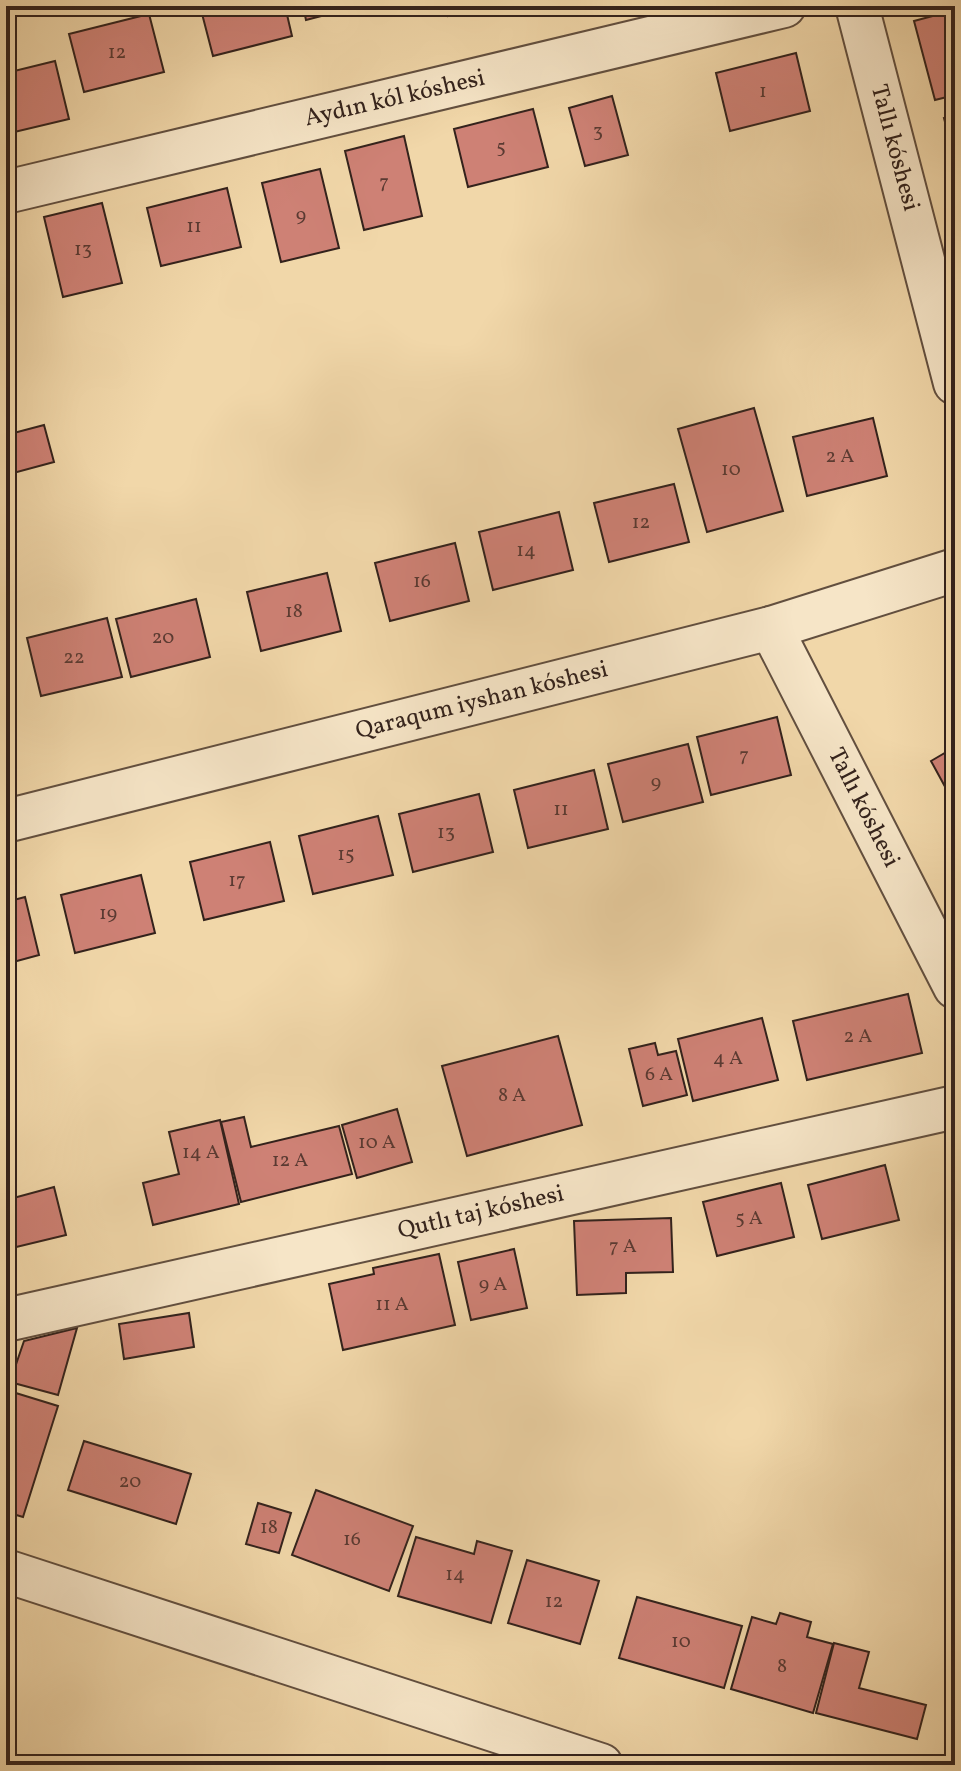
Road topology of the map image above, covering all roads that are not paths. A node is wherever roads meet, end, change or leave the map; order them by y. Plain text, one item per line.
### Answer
1 (784, 6) edge
2 (857, 6) edge
3 (6, 192) edge
4 (955, 383) edge
5 (955, 570) edge
6 (771, 628) junction
7 (6, 821) edge
8 (955, 987) edge
9 (955, 1107) edge
10 (6, 1320) edge
11 (6, 1571) edge
12 (601, 1765) edge

1 - 3 street, Aydın kól kóshesi
2 - 4 street, Tallı kóshesi
5 - 6 street, Qaraqum iyshan kóshesi
6 - 7 street, Qaraqum iyshan kóshesi
6 - 8 street, Tallı kóshesi
9 - 10 street, Qutlı taj kóshesi
11 - 12 street

